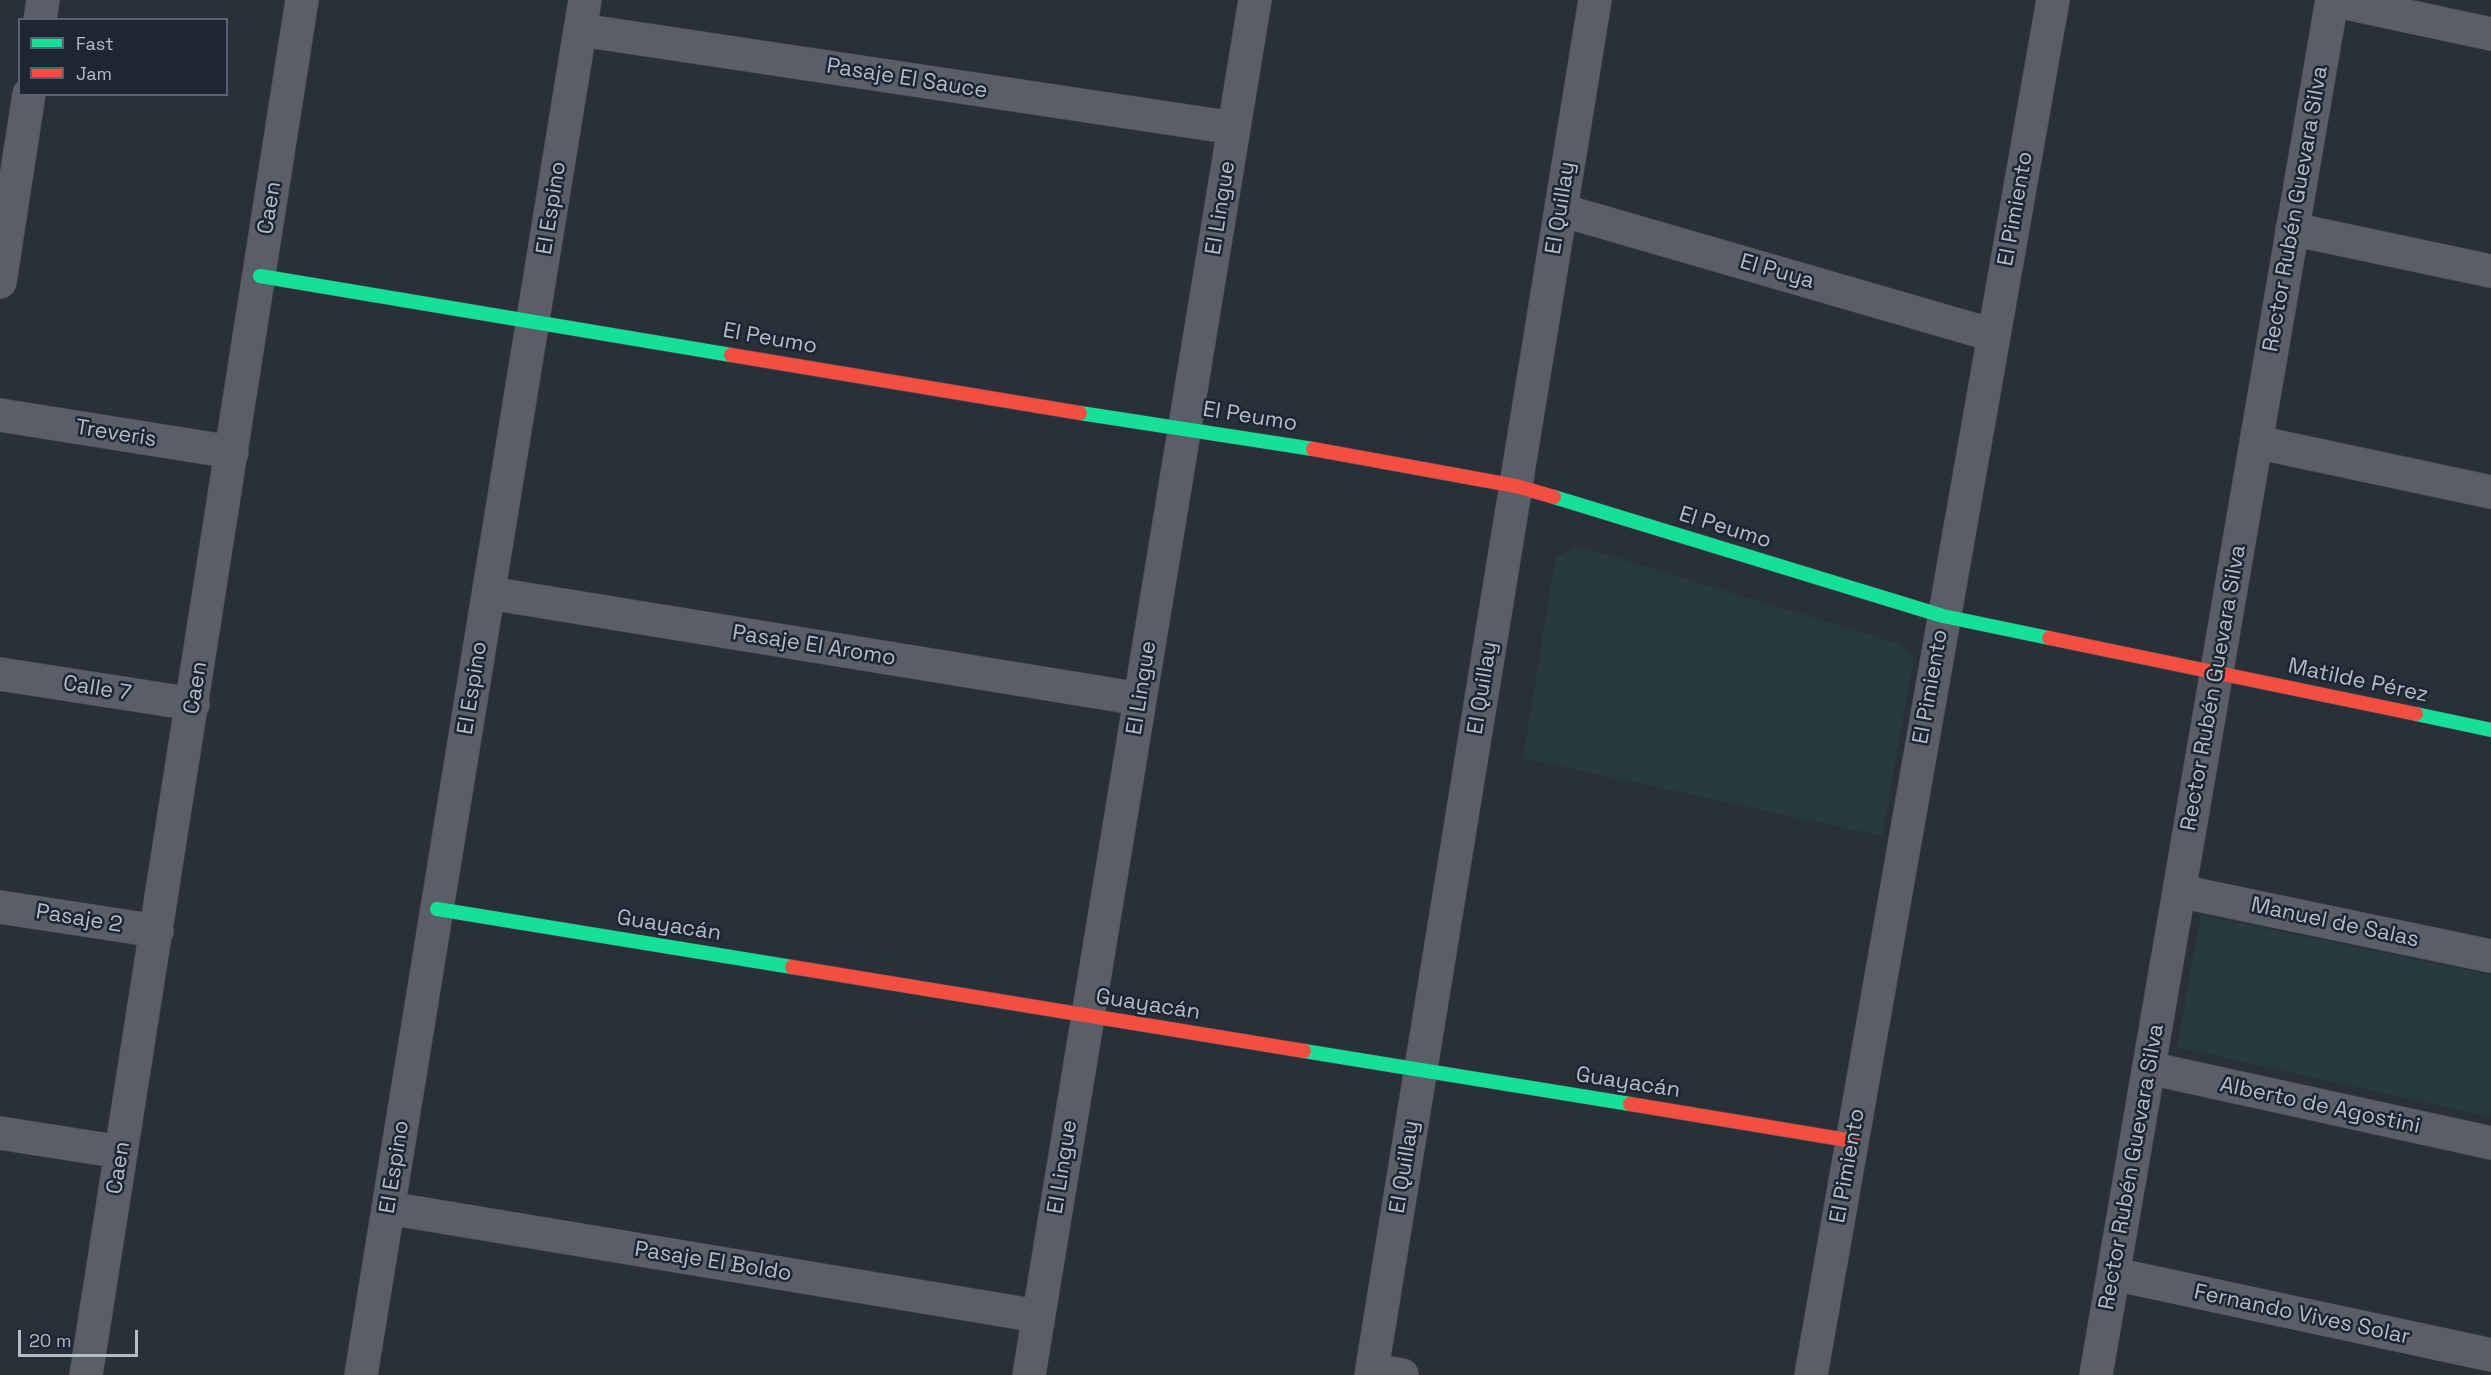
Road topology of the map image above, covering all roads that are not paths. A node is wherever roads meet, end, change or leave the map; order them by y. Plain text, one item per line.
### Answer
1 (44, 0) edge
2 (302, 0) edge
3 (1255, 0) edge
4 (1595, 0) edge
5 (2053, 0) edge
6 (2332, 0) edge
7 (583, 15) edge
8 (40, 18) edge
9 (2491, 34) edge
10 (29, 96) edge
11 (1234, 128) junction
12 (1561, 210) junction
13 (2292, 230) junction
14 (2491, 271) edge
15 (260, 276) junction
16 (0, 282) edge
17 (533, 321) junction
18 (1994, 335) junction
19 (0, 416) edge
20 (1185, 428) junction
21 (2256, 442) junction
22 (232, 452) junction
23 (1516, 486) junction
24 (2491, 492) edge
25 (489, 593) junction
26 (1943, 616) junction
27 (2217, 673) junction
28 (0, 674) edge
29 (1140, 699) junction
30 (193, 704) junction
31 (2491, 730) edge
32 (2179, 891) junction
33 (0, 907) edge
34 (437, 909) junction
35 (157, 931) junction
36 (2491, 956) edge
37 (1088, 1016) junction
38 (2149, 1068) junction
39 (1421, 1071) junction
40 (0, 1133) edge
41 (1853, 1141) junction
42 (2491, 1143) edge
43 (122, 1152) junction
44 (388, 1208) junction
45 (2114, 1274) junction
46 (1038, 1316) junction
47 (2491, 1355) edge
48 (1382, 1373) edge
49 (86, 1375) edge
50 (361, 1375) edge
51 (1029, 1375) edge
52 (1811, 1375) edge
53 (2096, 1375) edge

1 - 8 street
2 - 15 street, Caen
3 - 11 street, El Lingue
4 - 12 street, El Quillay
5 - 18 street, El Pimiento
6 - 9 street
6 - 13 street, Rector Rubén Guevara Silva
7 - 11 street, Pasaje El Sauce
7 - 17 street, El Espino
10 - 16 street
11 - 20 street, El Lingue
12 - 18 street, El Puya
12 - 23 street, El Quillay
13 - 14 street
13 - 21 street, Rector Rubén Guevara Silva
15 - 17 street, El Peumo
15 - 22 street, Caen
17 - 20 street, El Peumo
17 - 25 street, El Espino
18 - 26 street, El Pimiento
19 - 22 street, Treveris
20 - 23 street, El Peumo
20 - 29 street, El Lingue
21 - 24 street
21 - 27 street, Rector Rubén Guevara Silva
22 - 30 street, Caen
23 - 26 street, El Peumo
23 - 39 street, El Quillay
25 - 29 street, Pasaje El Aromo
25 - 34 street, El Espino
26 - 27 street, El Peumo
26 - 41 street, El Pimiento
27 - 31 street, Matilde Pérez
27 - 32 street, Rector Rubén Guevara Silva
28 - 30 street, Calle 7
29 - 37 street, El Lingue
30 - 35 street, Caen
32 - 36 street, Manuel de Salas
32 - 38 street, Rector Rubén Guevara Silva
33 - 35 street, Pasaje 2
34 - 37 street, Guayacán
34 - 44 street, El Espino
35 - 43 street, Caen
37 - 39 street, Guayacán
37 - 46 street, El Lingue
38 - 42 street, Alberto de Agostini
38 - 45 street, Rector Rubén Guevara Silva
39 - 41 street, Guayacán
39 - 48 street, El Quillay
40 - 43 street
41 - 52 street, El Pimiento
43 - 49 street, Caen
44 - 46 street, Pasaje El Boldo
44 - 50 street, El Espino
45 - 47 street, Fernando Vives Solar
45 - 53 street, Rector Rubén Guevara Silva
46 - 51 street, El Lingue

